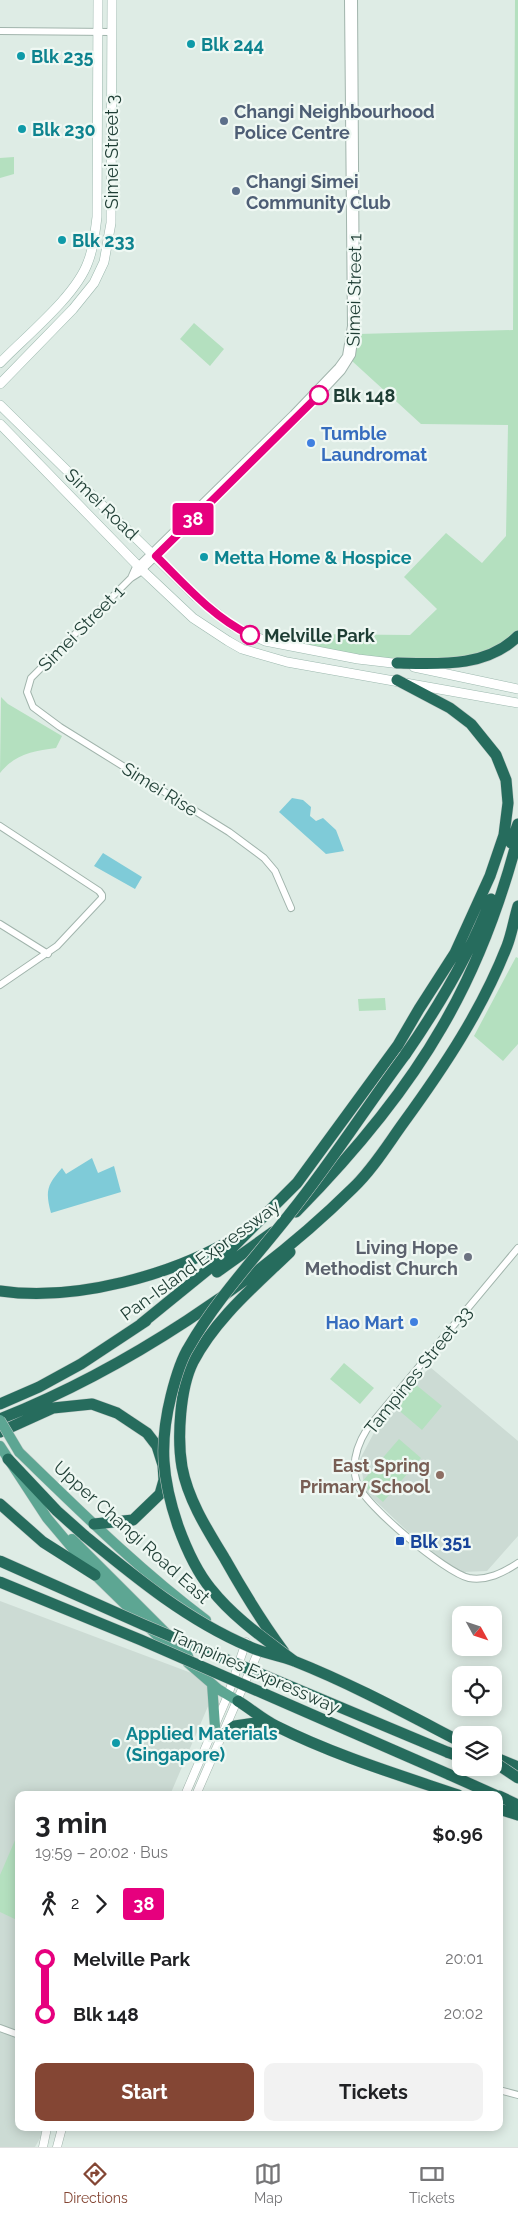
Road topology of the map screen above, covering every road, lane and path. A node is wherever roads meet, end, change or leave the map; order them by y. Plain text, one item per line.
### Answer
1 (98, 0) edge
2 (112, 0) edge
3 (348, 0) edge
4 (354, 0) edge
5 (0, 31) edge
6 (98, 32) junction
7 (111, 32) junction
8 (0, 363) edge
9 (0, 384) edge
10 (0, 405) edge
11 (0, 424) edge
12 (154, 554) junction
13 (140, 568) junction
14 (518, 636) edge
15 (397, 663) junction
16 (31, 678) joint
17 (397, 680) junction
18 (518, 689) edge
19 (518, 703) edge
20 (518, 824) edge
21 (0, 826) edge
22 (518, 837) edge
23 (518, 906) edge
24 (290, 908) dead end
25 (0, 924) edge
26 (518, 925) edge
27 (508, 945) junction
28 (48, 954) junction
29 (459, 967) junction
30 (0, 985) edge
31 (419, 1009) junction
32 (314, 1224) junction
33 (252, 1227) junction
34 (518, 1248) edge
35 (0, 1291) edge
36 (141, 1324) junction
37 (0, 1404) edge
38 (0, 1419) edge
39 (0, 1432) edge
40 (0, 1446) edge
41 (8, 1459) junction
42 (0, 1504) edge
43 (94, 1524) junction
44 (60, 1530) junction
45 (0, 1561) edge
46 (518, 1563) edge
47 (95, 1575) junction
48 (0, 1582) edge
49 (254, 1610) junction
50 (246, 1642) junction
51 (259, 1650) junction
52 (292, 1661) junction
53 (192, 1667) junction
54 (212, 1684) junction
55 (233, 1698) junction
56 (267, 1721) junction
57 (219, 1730) junction
58 (452, 1737) edge
59 (452, 1754) edge
60 (502, 1760) edge
61 (502, 1767) edge
62 (518, 1767) edge
63 (502, 1771) edge
64 (518, 1777) edge
65 (187, 1791) edge
66 (197, 1791) edge
67 (446, 1791) edge
68 (486, 1791) edge
69 (503, 1799) edge
70 (518, 1805) edge
71 (503, 1809) edge
72 (518, 1815) edge
73 (0, 2028) edge
74 (15, 2034) edge
75 (503, 2091) edge
76 (518, 2096) edge
77 (46, 2131) edge
78 (61, 2131) edge
79 (43, 2147) edge
80 (57, 2147) edge

1 - 6 main road, Simei Street 3
2 - 7 main road, Simei Street 3
3 - 12 street, Simei Street 1
4 - 12 street, Simei Street 1
5 - 6 street
6 - 7 street
6 - 8 main road, Simei Street 3
7 - 9 main road, Simei Street 3
10 - 12 main road, Simei Road
11 - 13 main road, Simei Road
12 - 13 street, Simei Street 1
12 - 15 main road, Simei Road
13 - 16 street, Simei Street 1
13 - 17 main road, Simei Road
14 - 15 highway
15 - 18 main road, Simei Road
16 - 24 street, Simei Rise
17 - 19 main road, Simei Road
17 - 31 highway
20 - 29 highway
21 - 28 street
22 - 36 highway, Pan-Island Expressway
23 - 27 highway, Pan-Island Expressway
25 - 28 street
26 - 27 highway
27 - 32 highway, Pan-Island Expressway
28 - 30 street
29 - 31 highway
29 - 52 highway, bridge
31 - 33 highway
32 - 38 highway, Pan-Island Expressway
32 - 49 highway
33 - 35 highway
33 - 36 highway
34 - 46 street, Tampines Street 33
36 - 37 highway, Pan-Island Expressway
38 - 43 main road, Upper Changi Road East, bridge
39 - 43 highway
40 - 41 main road
41 - 44 main road
41 - 52 highway, bridge
42 - 47 highway
43 - 50 main road, Upper Changi Road East
44 - 47 main road
44 - 53 main road
45 - 59 highway, Tampines Expressway, bridge
47 - 53 main road
48 - 68 highway, Tampines Expressway, bridge
49 - 51 highway
49 - 52 highway
50 - 51 main road, Upper Changi Road East
50 - 55 street
51 - 52 highway
51 - 55 street
52 - 58 highway, bridge
53 - 54 main road
54 - 55 main road
54 - 57 main road
55 - 56 highway
55 - 57 street
55 - 57 street
56 - 57 highway
56 - 67 highway
57 - 65 street
57 - 66 street
60 - 62 highway
61 - 64 highway, bridge
63 - 64 highway
69 - 70 highway, Tampines Expressway
71 - 72 highway
73 - 74 street
75 - 76 street
77 - 79 street
78 - 80 street

